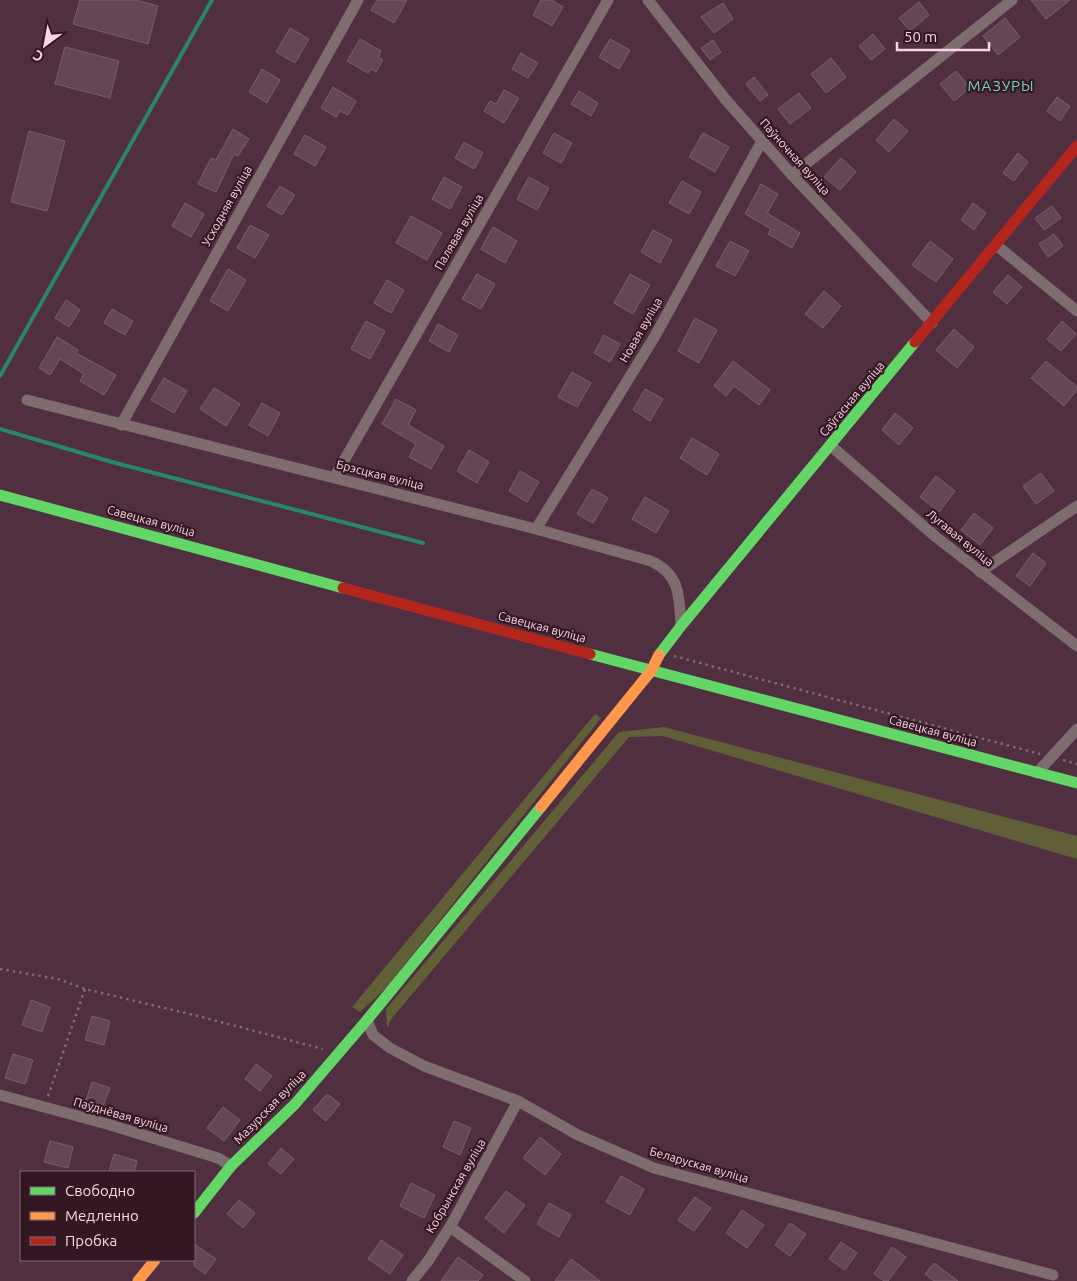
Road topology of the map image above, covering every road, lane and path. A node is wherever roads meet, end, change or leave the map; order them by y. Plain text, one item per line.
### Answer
1 (358, 0) edge
2 (608, 0) edge
3 (648, 0) edge
4 (1012, 0) edge
5 (762, 141) junction
6 (1077, 146) edge
7 (792, 175) junction
8 (996, 245) junction
9 (1077, 311) edge
10 (932, 323) junction
11 (27, 400) dead end
12 (121, 425) junction
13 (830, 446) junction
14 (334, 478) junction
15 (0, 495) edge
16 (1077, 506) edge
17 (536, 529) junction
18 (980, 572) junction
19 (681, 626) junction
20 (1077, 646) edge
21 (660, 653) junction
22 (650, 671) junction
23 (1077, 729) edge
24 (1051, 757) junction
25 (1077, 764) edge
26 (1037, 773) junction
27 (1077, 783) edge
28 (0, 969) edge
29 (85, 989) junction
30 (367, 1020) junction
31 (337, 1054) junction
32 (0, 1095) edge
33 (518, 1101) junction
34 (45, 1107) junction
35 (231, 1166) junction
36 (195, 1211) edge
37 (450, 1227) junction
38 (154, 1261) edge
39 (1053, 1275) dead end
40 (138, 1281) edge
41 (412, 1281) edge
42 (526, 1281) edge

1 - 12 street, Усходняя вуліца
2 - 14 street, Палявая вуліца
3 - 5 street, Паўночная вуліца
4 - 7 street
5 - 7 street, Паўночная вуліца
5 - 17 street, Новая вуліца
6 - 8 street, Саўгасная вуліца
7 - 10 street, Паўночная вуліца
8 - 9 street
8 - 10 street, Саўгасная вуліца
10 - 13 street, Саўгасная вуліца
11 - 12 street, Брэсцкая вуліца
12 - 14 street, Брэсцкая вуліца
13 - 18 street, Лугавая вуліца
13 - 19 street, Саўгасная вуліца
14 - 17 street, Брэсцкая вуліца
15 - 22 street, Савецкая вуліца
16 - 18 street
17 - 19 street, Брэсцкая вуліца
18 - 20 street, Лугавая вуліца
19 - 21 street, Саўгасная вуліца
21 - 22 street, Саўгасная вуліца
21 - 24 path
22 - 26 street, Савецкая вуліца
22 - 30 street, Саўгасная вуліца
23 - 24 street
24 - 25 path
24 - 26 street
26 - 27 street, Савецкая вуліца
28 - 29 path
29 - 31 path
29 - 34 path
30 - 31 street, Мазурская вуліца
30 - 33 street, Беларуская вуліца
31 - 35 street, Мазурская вуліца
32 - 34 street, Паўднёвая вуліца
33 - 37 street, Кобрынская вуліца
33 - 39 street, Беларуская вуліца
34 - 35 street, Паўднёвая вуліца
35 - 36 street, Мазурская вуліца
37 - 41 street, Кобрынская вуліца
37 - 42 street
38 - 40 street

